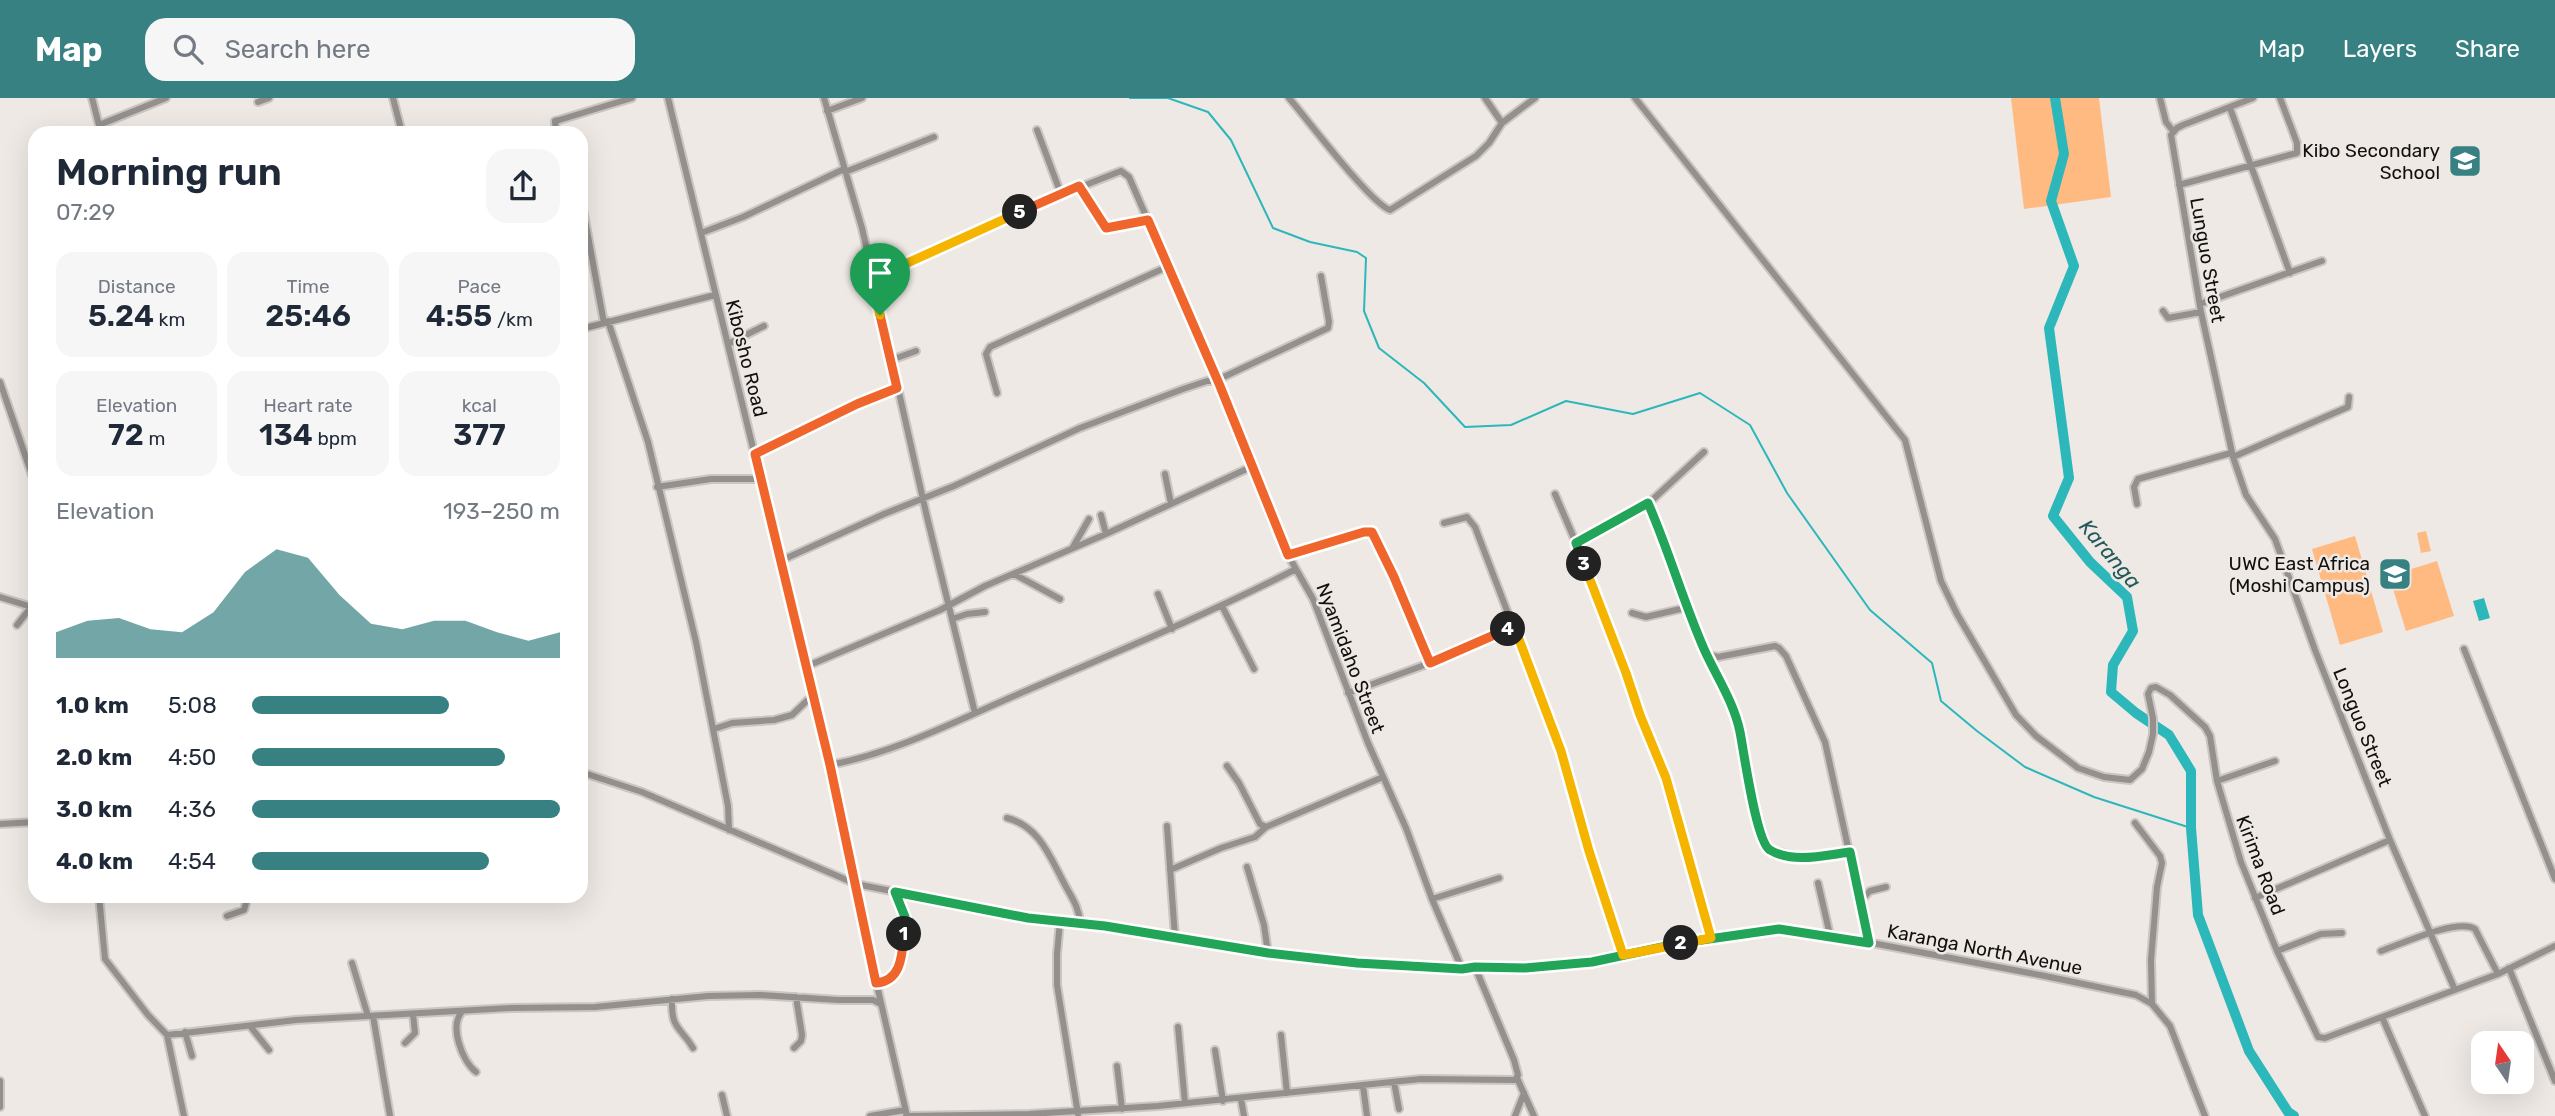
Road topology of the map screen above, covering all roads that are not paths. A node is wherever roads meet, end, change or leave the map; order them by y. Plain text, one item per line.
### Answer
1 (92, 98) edge
2 (166, 98) edge
3 (269, 98) edge
4 (393, 98) edge
5 (632, 98) edge
6 (668, 98) edge
7 (824, 98) edge
8 (862, 98) edge
9 (1289, 98) edge
10 (1485, 98) edge
11 (1535, 98) edge
12 (1635, 98) edge
13 (2160, 98) edge
14 (2253, 98) edge
15 (2280, 98) edge
16 (258, 102) dead end
17 (2230, 108) junction
18 (827, 111) junction
19 (1502, 122) junction
20 (99, 125) joint
21 (400, 126) edge
22 (555, 126) edge
23 (1037, 130) dead end
24 (2173, 131) junction
25 (934, 137) dead end
26 (2250, 165) junction
27 (845, 170) junction
28 (2179, 185) junction
29 (1079, 186) junction
30 (1061, 194) junction
31 (1148, 220) junction
32 (588, 233) edge
33 (701, 233) junction
34 (2322, 261) dead end
35 (1169, 266) junction
36 (2290, 273) junction
37 (1321, 276) dead end
38 (872, 279) junction
39 (715, 295) junction
40 (2200, 304) junction
41 (2162, 311) dead end
42 (2202, 312) junction
43 (606, 322) junction
44 (764, 326) dead end
45 (588, 327) edge
46 (728, 344) junction
47 (916, 351) dead end
48 (891, 360) junction
49 (1216, 381) junction
50 (0, 382) edge
51 (897, 388) junction
52 (997, 393) dead end
53 (2349, 397) dead end
54 (1704, 452) dead end
55 (755, 454) junction
56 (2232, 455) junction
57 (28, 464) edge
58 (1251, 467) junction
59 (1165, 474) dead end
60 (2240, 477) joint
61 (762, 479) junction
62 (657, 486) junction
63 (1555, 494) dead end
64 (923, 498) junction
65 (1648, 503) junction
66 (1171, 504) junction
67 (2137, 504) dead end
68 (1101, 515) dead end
69 (1089, 519) dead end
70 (1444, 523) dead end
71 (1106, 534) junction
72 (1576, 543) junction
73 (1073, 547) junction
74 (1288, 555) junction
75 (780, 561) junction
76 (1296, 569) junction
77 (1014, 573) junction
78 (1158, 594) dead end
79 (0, 597) edge
80 (1060, 599) dead end
81 (949, 605) junction
82 (28, 606) edge
83 (1223, 606) junction
84 (1689, 607) junction
85 (985, 612) dead end
86 (28, 613) edge
87 (1632, 613) dead end
88 (952, 619) junction
89 (17, 625) dead end
90 (1514, 626) junction
91 (1172, 629) junction
92 (2464, 649) dead end
93 (1709, 656) junction
94 (1430, 663) junction
95 (805, 667) junction
96 (1254, 669) dead end
97 (1348, 692) junction
98 (813, 695) junction
99 (975, 713) junction
100 (714, 729) junction
101 (2275, 761) dead end
102 (830, 765) junction
103 (1227, 766) dead end
104 (588, 774) edge
105 (1383, 777) junction
106 (2217, 781) junction
107 (1007, 818) dead end
108 (28, 822) edge
109 (2136, 823) dead end
110 (0, 824) edge
111 (1167, 826) dead end
112 (1266, 827) junction
113 (730, 830) junction
114 (2390, 841) junction
115 (1850, 852) junction
116 (1247, 867) dead end
117 (1170, 870) junction
118 (1499, 878) dead end
119 (2555, 879) edge
120 (1818, 883) dead end
121 (856, 884) junction
122 (1886, 887) dead end
123 (895, 892) junction
124 (2255, 898) junction
125 (1432, 899) junction
126 (1860, 901) junction
127 (100, 903) edge
128 (244, 903) edge
129 (227, 916) dead end
130 (1060, 921) junction
131 (1080, 923) junction
132 (2343, 933) dead end
133 (2431, 933) junction
134 (1830, 935) junction
135 (1175, 937) junction
136 (1711, 938) junction
137 (1869, 943) junction
138 (2555, 946) edge
139 (2277, 951) junction
140 (2381, 951) dead end
141 (1268, 953) junction
142 (1623, 955) junction
143 (352, 963) dead end
144 (1475, 967) junction
145 (2509, 968) junction
146 (1462, 969) junction
147 (2498, 974) junction
148 (876, 983) junction
149 (2455, 990) junction
150 (796, 997) junction
151 (672, 999) junction
152 (881, 1004) junction
153 (2152, 1004) junction
154 (462, 1012) junction
155 (412, 1014) junction
156 (370, 1016) junction
157 (2382, 1017) junction
158 (250, 1026) junction
159 (1178, 1027) dead end
160 (186, 1032) junction
161 (167, 1035) junction
162 (1281, 1035) dead end
163 (405, 1043) dead end
164 (693, 1048) dead end
165 (794, 1048) dead end
166 (270, 1050) dead end
167 (1215, 1050) dead end
168 (191, 1056) dead end
169 (1117, 1066) dead end
170 (476, 1072) dead end
171 (1517, 1078) junction
172 (0, 1081) edge
173 (1394, 1082) junction
174 (2555, 1082) edge
175 (1363, 1086) junction
176 (1287, 1093) junction
177 (1524, 1093) junction
178 (722, 1095) dead end
179 (1241, 1099) junction
180 (1223, 1101) junction
181 (1185, 1103) junction
182 (0, 1107) edge
183 (1122, 1109) junction
184 (1399, 1109) dead end
185 (906, 1114) edge
186 (1078, 1114) edge
187 (184, 1116) edge
188 (390, 1116) edge
189 (727, 1116) edge
190 (870, 1116) edge
191 (1244, 1116) edge
192 (1367, 1116) edge
193 (1515, 1116) edge
194 (1534, 1116) edge
195 (2205, 1116) edge
196 (2425, 1116) edge

1 - 20 street
2 - 20 street
3 - 16 street
4 - 21 street
5 - 22 street
6 - 33 street, Kibosho Road
7 - 18 street
8 - 18 street
9 - 19 street
10 - 19 street
11 - 19 street
12 - 106 street, Kirima Road
13 - 24 street, Lunguo Street
14 - 17 street
15 - 26 street
17 - 24 street
17 - 26 street
18 - 27 street
23 - 30 street
24 - 28 street, Lunguo Street
25 - 27 street
26 - 28 street
26 - 36 street
27 - 33 street
27 - 38 street
28 - 40 street, Lunguo Street
29 - 30 street
29 - 31 street
29 - 31 street, Nyamidaho Street
30 - 38 street
31 - 35 street, Nyamidaho Street
32 - 43 street
33 - 39 street, Kibosho Road
34 - 36 street
35 - 49 street, Nyamidaho Street
35 - 52 street
36 - 40 street
37 - 49 street
38 - 48 street
39 - 43 street
39 - 46 street, Kibosho Road
40 - 42 street, Lunguo Street
41 - 42 street
42 - 56 street, Lunguo Street
43 - 45 street
43 - 62 street
44 - 46 street
46 - 55 street, Kibosho Road
47 - 48 street
48 - 51 street
49 - 58 street, Nyamidaho Street
49 - 64 street
50 - 57 street
51 - 55 street
51 - 64 street
53 - 56 street
54 - 65 street
55 - 61 street, Kibosho Road
56 - 60 street, Lunguo Street
56 - 67 street
58 - 66 street
58 - 74 street, Nyamidaho Street
59 - 66 street
60 - 114 street, Longuo Street
61 - 62 street
61 - 75 street, Kibosho Road
62 - 100 street
63 - 72 street
64 - 75 street
64 - 81 street
65 - 72 street
65 - 84 street
66 - 71 street
68 - 71 street
69 - 73 street
70 - 90 street
71 - 73 street
72 - 136 street
73 - 77 street
74 - 76 street, Nyamidaho Street
74 - 94 street
75 - 95 street, Kibosho Road
76 - 83 street
76 - 97 street, Nyamidaho Street
77 - 80 street
77 - 81 street
78 - 91 street
79 - 82 street
81 - 88 street
81 - 95 street
83 - 91 street
83 - 96 street
84 - 87 street
84 - 93 street
85 - 88 street
86 - 89 street
88 - 99 street
90 - 94 street
90 - 142 street
91 - 99 street
92 - 119 street
93 - 115 street
93 - 115 street
94 - 97 street
95 - 98 street, Kibosho Road
97 - 105 street, Nyamidaho Street
98 - 100 street
98 - 102 street, Kibosho Road
99 - 102 street
100 - 113 street
101 - 106 street
102 - 121 street, Kibosho Road
103 - 112 street
104 - 113 street, Karanga North Avenue
105 - 112 street
105 - 125 street, Nyamidaho Street
106 - 124 street, Kirima Road
107 - 131 street
108 - 110 street
109 - 153 street
111 - 117 street
112 - 117 street
113 - 121 street, Karanga North Avenue
114 - 124 street
114 - 133 street, Longuo Street
115 - 126 street
116 - 141 street
117 - 135 street
118 - 125 street
120 - 134 street
121 - 123 street, Karanga North Avenue
121 - 148 street, Kibosho Road
122 - 126 street
123 - 130 street, Karanga North Avenue
123 - 148 street
124 - 139 street, Kirima Road
125 - 146 street, Nyamidaho Street
126 - 137 street
127 - 161 street
128 - 129 street
130 - 131 street, Karanga North Avenue
130 - 186 street
131 - 135 street, Karanga North Avenue
132 - 139 street
133 - 140 street
133 - 147 street
133 - 149 street, Longuo Street
134 - 136 street, Karanga North Avenue
134 - 137 street, Karanga North Avenue
135 - 141 street, Karanga North Avenue
136 - 142 street, Karanga North Avenue
137 - 153 street, Karanga North Avenue
138 - 145 street
139 - 157 street, Kirima Road
141 - 146 street, Karanga North Avenue
142 - 144 street, Karanga North Avenue
143 - 156 street
144 - 146 street, Karanga North Avenue
144 - 171 street
145 - 147 street
145 - 174 street
147 - 149 street
148 - 152 street, Kibosho Road
149 - 157 street
150 - 151 street
150 - 152 street
150 - 165 street
151 - 154 street
151 - 164 street
152 - 185 street, Kibosho Road
153 - 195 street
154 - 155 street
154 - 170 street
155 - 156 street
155 - 163 street
156 - 158 street
156 - 188 street
157 - 196 street
158 - 160 street
158 - 166 street
159 - 181 street
160 - 161 street
160 - 168 street
161 - 187 street
162 - 176 street
167 - 180 street
169 - 183 street
171 - 173 street
171 - 177 street
172 - 182 street
173 - 175 street
173 - 184 street
175 - 176 street
175 - 192 street
176 - 179 street
177 - 193 street
177 - 194 street
178 - 189 street
179 - 180 street
179 - 191 street
180 - 181 street
181 - 183 street
183 - 186 street
185 - 186 street
185 - 190 street

